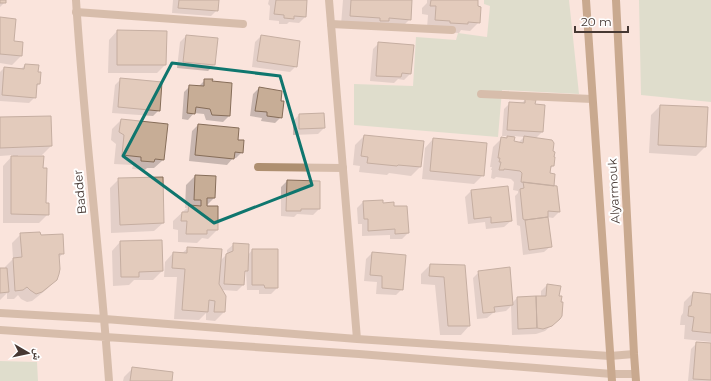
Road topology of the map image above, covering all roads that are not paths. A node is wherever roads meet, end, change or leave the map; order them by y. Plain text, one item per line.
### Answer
1 (76, 0) edge
2 (329, 0) edge
3 (586, 0) edge
4 (616, 0) edge
5 (76, 12) junction
6 (243, 24) dead end
7 (331, 24) junction
8 (452, 30) dead end
9 (481, 94) dead end
10 (592, 99) junction
11 (258, 167) dead end
12 (343, 168) junction
13 (0, 313) edge
14 (105, 319) junction
15 (0, 330) edge
16 (106, 337) junction
17 (357, 339) junction
18 (634, 354) junction
19 (610, 356) junction
20 (636, 377) edge
21 (612, 378) edge
22 (109, 381) edge

1 - 5 street, Badder
2 - 7 street
3 - 10 street
4 - 18 street, Alyarmouk
5 - 6 street
5 - 14 street, Badder
7 - 8 street
7 - 12 street
9 - 10 street
10 - 19 street
11 - 12 street
12 - 17 street
13 - 14 street
14 - 16 street, Badder
14 - 17 street
15 - 16 street
16 - 21 street
16 - 22 street, Badder
17 - 19 street
18 - 19 street
18 - 20 street, Alyarmouk
19 - 21 street
20 - 21 street

